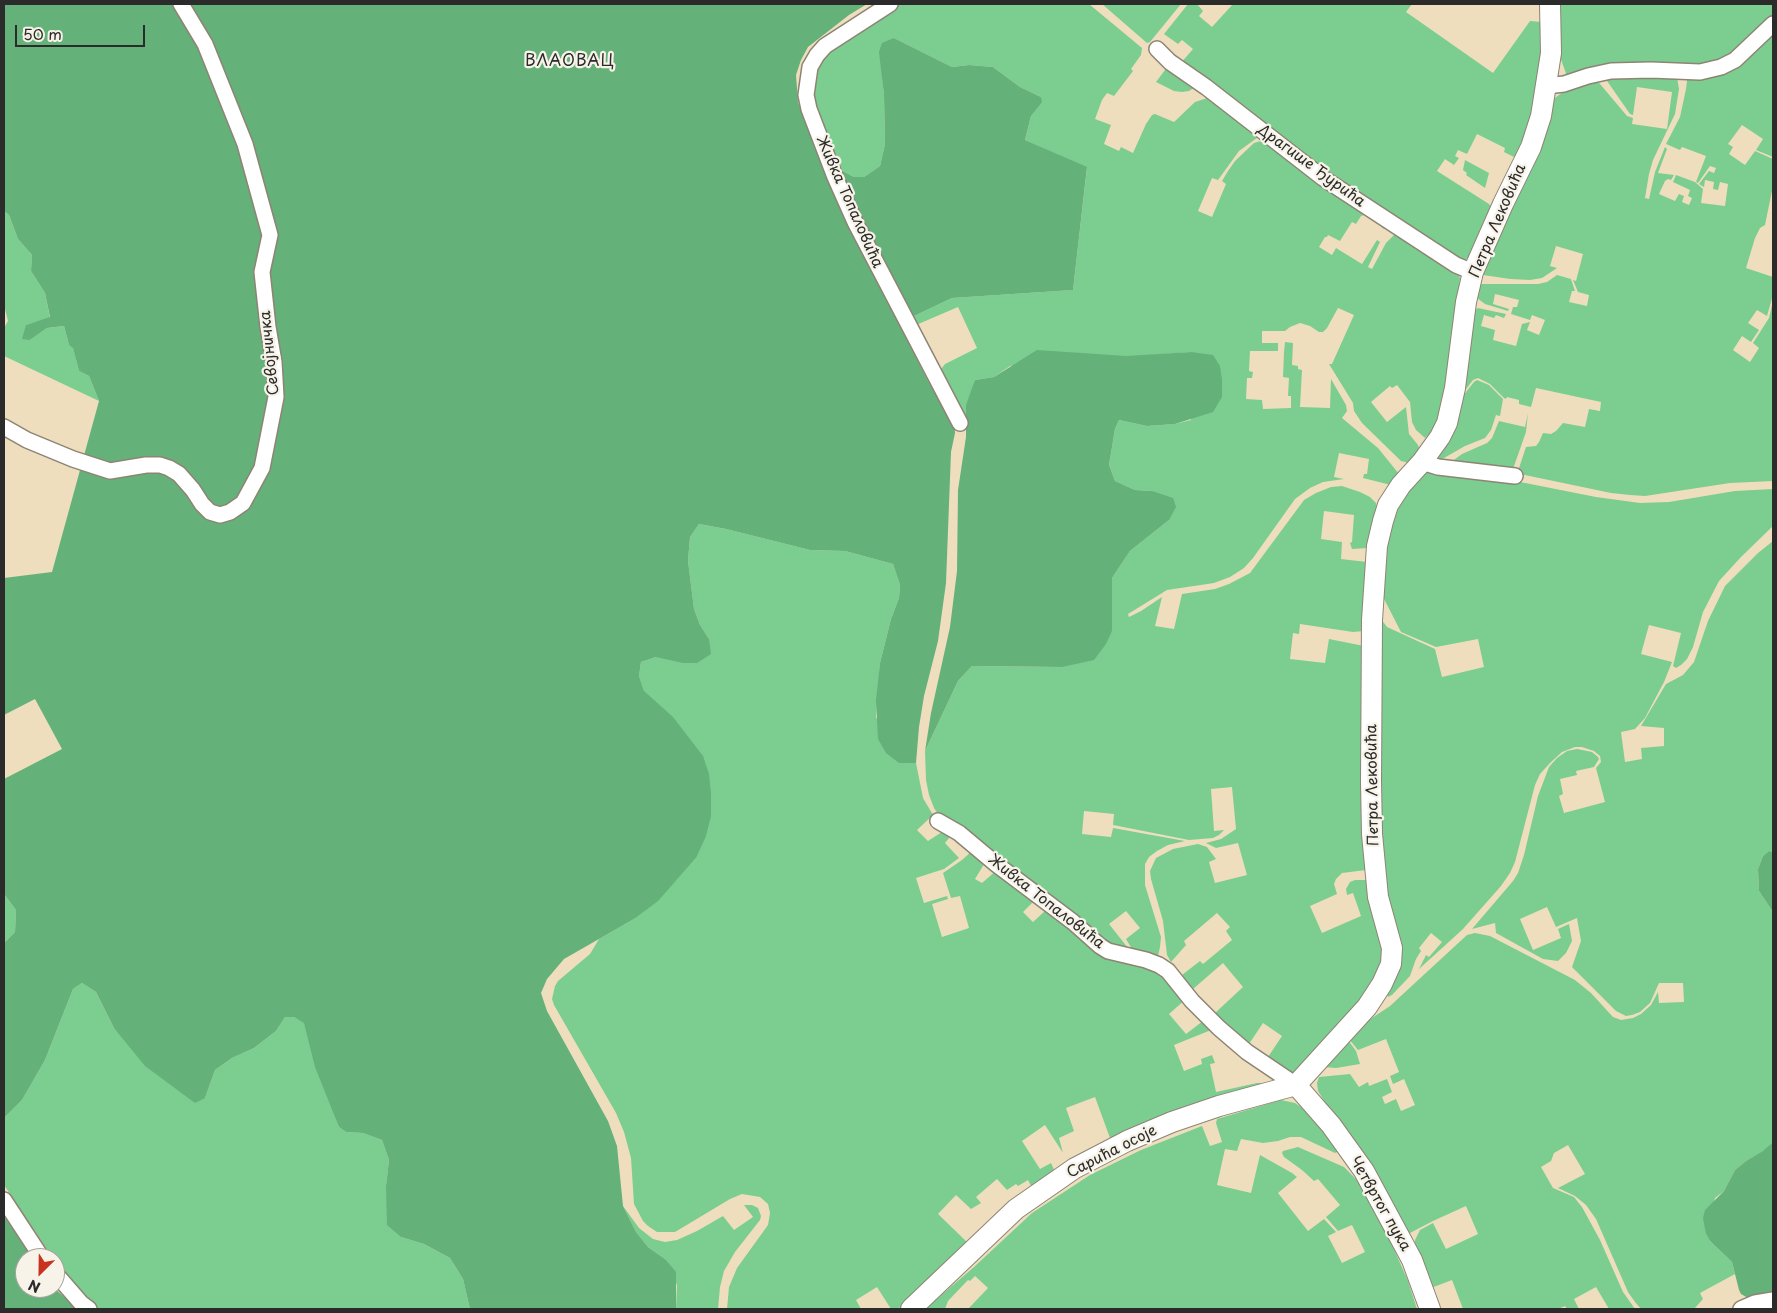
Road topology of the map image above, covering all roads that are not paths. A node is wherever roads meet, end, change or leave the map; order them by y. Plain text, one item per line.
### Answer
1 (181, 4) edge
2 (890, 4) edge
3 (1550, 4) edge
4 (1773, 24) edge
5 (1157, 49) dead end
6 (1546, 86) junction
7 (1473, 272) junction
8 (960, 423) dead end
9 (4, 427) edge
10 (1422, 462) junction
11 (1515, 476) dead end
12 (938, 821) dead end
13 (1296, 1085) junction
14 (4, 1200) edge
15 (35, 1248) edge
16 (65, 1285) edge
17 (1773, 1300) edge
18 (89, 1309) edge
19 (911, 1309) edge
20 (1430, 1309) edge
21 (1741, 1309) edge

1 - 9 street, Севојничка
2 - 8 street, Живка Топаловића
3 - 6 street, Петра Лековића
4 - 6 street
5 - 7 street, Драгише Ђурића
6 - 7 street, Петра Лековића
7 - 10 street, Петра Лековића
10 - 11 street
10 - 13 street, Петра Лековића
12 - 13 street, Живка Топаловића
13 - 19 street, Сарића осоје
13 - 20 street, Четвртог пука
14 - 15 street
16 - 18 street
17 - 21 street

